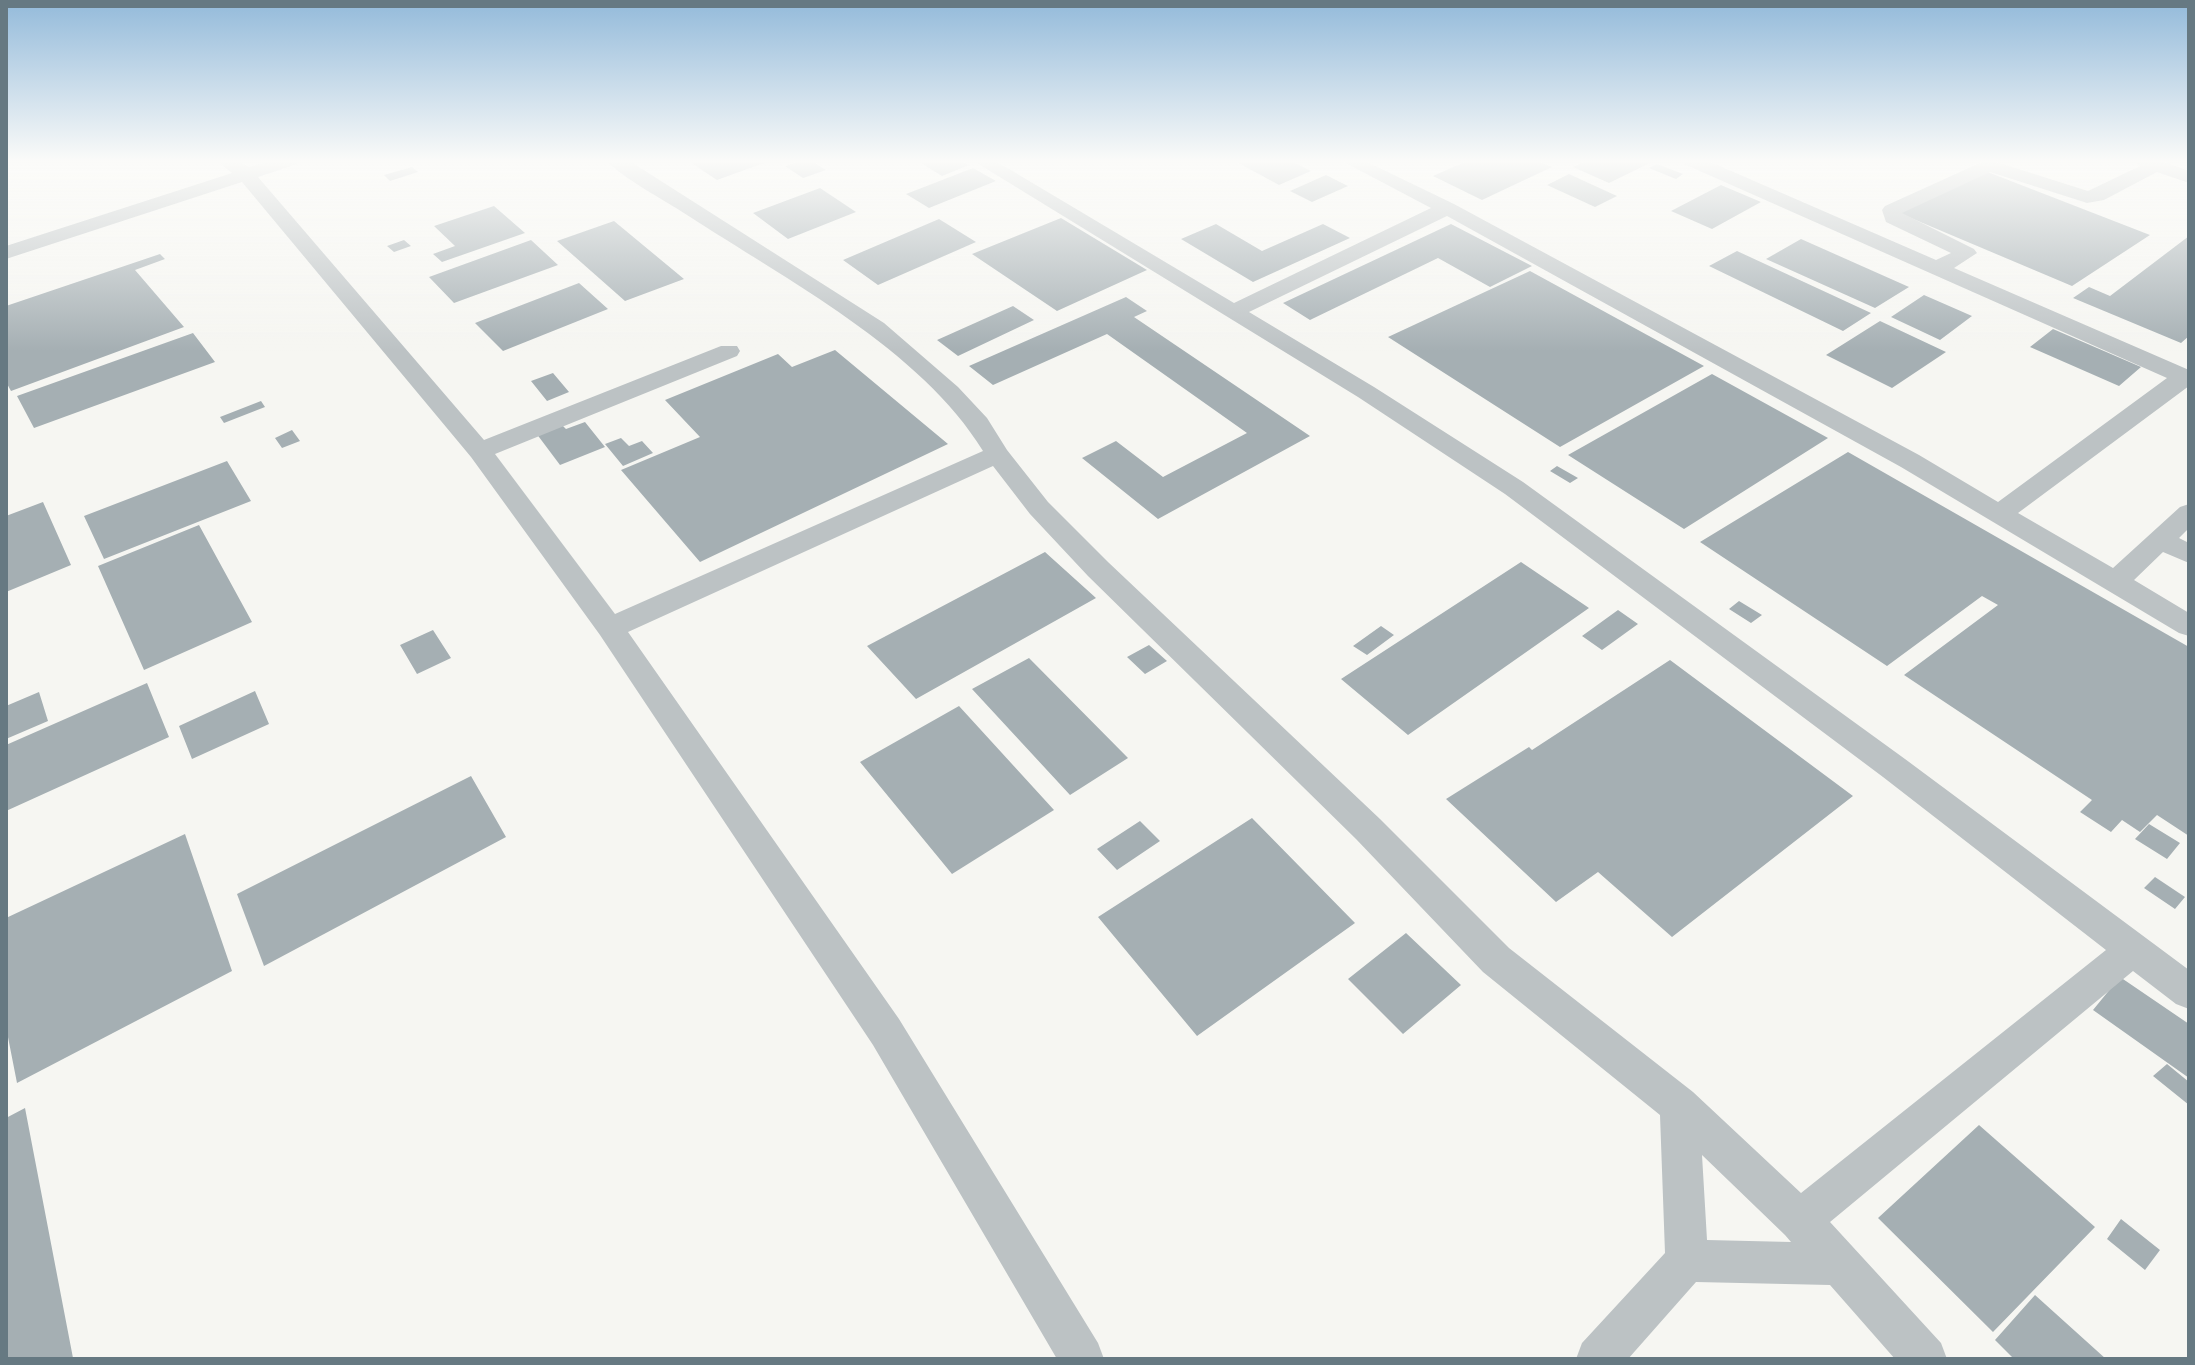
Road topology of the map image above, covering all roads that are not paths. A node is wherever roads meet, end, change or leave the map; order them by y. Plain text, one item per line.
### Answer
1 (84, 224) edge
2 (285, 224) edge
3 (715, 224) edge
4 (1086, 224) edge
5 (1415, 224) edge
6 (1476, 224) edge
7 (1839, 224) edge
8 (1905, 224) edge
9 (6, 253) edge
10 (1939, 267) junction
11 (1232, 312) junction
12 (729, 351) dead end
13 (2186, 378) edge
14 (480, 451) junction
15 (997, 454) junction
16 (2189, 513) edge
17 (1999, 514) junction
18 (2161, 540) junction
19 (2189, 554) edge
20 (2115, 582) junction
21 (2189, 626) edge
22 (610, 628) junction
23 (2132, 950) junction
24 (2189, 992) edge
25 (1679, 1106) junction
26 (1800, 1220) junction
27 (1687, 1261) junction
28 (1842, 1264) junction
29 (1082, 1359) edge
30 (1598, 1359) edge
31 (1925, 1359) edge

1 - 9 street
2 - 14 street
3 - 15 street
4 - 11 street
5 - 11 street
6 - 17 street
7 - 10 street
8 - 10 street
10 - 13 street
11 - 23 street
12 - 14 street
13 - 17 street
14 - 22 street
15 - 22 street
15 - 25 street
16 - 18 street
17 - 20 street
18 - 19 street
18 - 20 street
20 - 21 street
22 - 29 street
23 - 24 street
23 - 26 street
25 - 26 street
25 - 27 street
26 - 28 street
27 - 28 street
27 - 30 street
28 - 31 street

